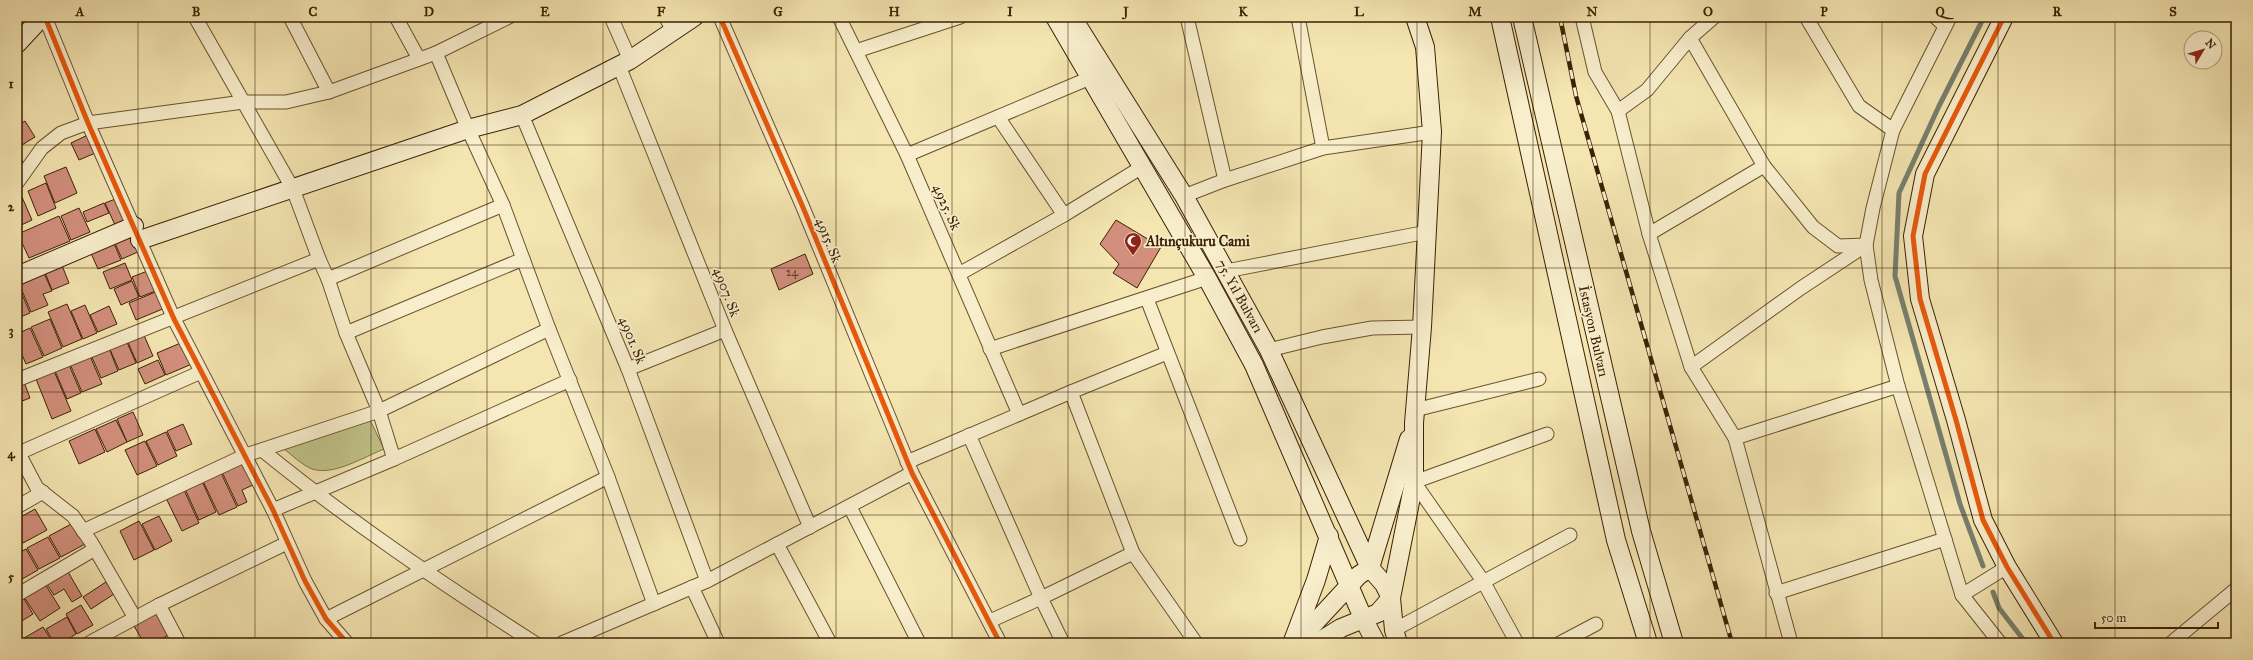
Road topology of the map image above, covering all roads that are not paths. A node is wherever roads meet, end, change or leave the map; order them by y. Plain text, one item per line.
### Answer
1 (42, 17) edge
2 (45, 17) edge
3 (195, 17) edge
4 (290, 17) edge
5 (396, 17) edge
6 (510, 17) edge
7 (611, 17) edge
8 (694, 17) edge
9 (720, 17) edge
10 (839, 17) edge
11 (960, 17) edge
12 (1055, 17) edge
13 (1072, 17) edge
14 (1187, 17) edge
15 (1298, 17) edge
16 (1415, 17) edge
17 (1500, 17) edge
18 (1522, 17) edge
19 (1582, 17) edge
20 (1714, 17) edge
21 (1806, 17) edge
22 (2004, 17) edge
23 (1943, 20) edge
24 (669, 24) edge
25 (1690, 38) junction
26 (17, 44) edge
27 (856, 51) junction
28 (436, 53) junction
29 (419, 59) junction
30 (625, 63) junction
31 (1090, 78) junction
32 (329, 92) junction
33 (242, 102) junction
34 (1618, 111) junction
35 (522, 115) junction
36 (998, 117) junction
37 (88, 123) junction
38 (468, 130) junction
39 (1894, 130) junction
40 (1432, 132) junction
41 (1323, 148) junction
42 (907, 155) junction
43 (1764, 166) junction
44 (1142, 167) junction
45 (1225, 180) junction
46 (17, 183) edge
47 (293, 189) junction
48 (1184, 196) junction
49 (503, 205) junction
50 (1064, 215) junction
51 (1427, 232) junction
52 (137, 233) junction
53 (1649, 234) junction
54 (1866, 245) junction
55 (319, 259) junction
56 (523, 259) junction
57 (1226, 271) junction
58 (959, 274) junction
59 (17, 276) edge
60 (1207, 278) junction
61 (328, 279) junction
62 (1147, 299) junction
63 (174, 319) junction
64 (1422, 327) junction
65 (549, 329) junction
66 (725, 330) junction
67 (346, 333) junction
68 (990, 349) junction
69 (1270, 350) junction
70 (1167, 353) junction
71 (1691, 367) junction
72 (628, 369) junction
73 (201, 372) junction
74 (1539, 379) dead end
75 (17, 380) edge
76 (570, 380) junction
77 (1898, 386) junction
78 (1071, 392) junction
79 (378, 411) junction
80 (1019, 414) junction
81 (1415, 416) junction
82 (1547, 434) dead end
83 (969, 435) junction
84 (1735, 438) junction
85 (262, 450) junction
86 (18, 451) edge
87 (246, 455) junction
88 (394, 459) junction
89 (910, 468) junction
90 (608, 477) junction
91 (1414, 482) junction
92 (43, 492) junction
93 (313, 492) junction
94 (17, 507) edge
95 (850, 507) junction
96 (273, 510) junction
97 (810, 527) junction
98 (83, 531) junction
99 (1570, 535) dead end
100 (1329, 536) junction
101 (1240, 539) dead end
102 (1945, 539) junction
103 (288, 543) junction
104 (777, 544) junction
105 (95, 549) junction
106 (1133, 553) junction
107 (2007, 567) junction
108 (1370, 568) junction
109 (421, 570) junction
110 (707, 581) junction
111 (1483, 581) junction
112 (1349, 586) junction
113 (692, 587) junction
114 (2236, 589) edge
115 (1776, 593) junction
116 (17, 595) edge
117 (1962, 595) junction
118 (1041, 598) junction
119 (1391, 598) junction
120 (654, 604) junction
121 (160, 605) junction
122 (135, 618) junction
123 (1363, 618) junction
124 (326, 619) junction
125 (990, 620) junction
126 (1596, 624) dead end
127 (1396, 636) edge
128 (89, 643) edge
129 (179, 643) edge
130 (347, 643) edge
131 (535, 643) edge
132 (562, 643) edge
133 (718, 643) edge
134 (830, 643) edge
135 (919, 643) edge
136 (1000, 643) edge
137 (1063, 643) edge
138 (1196, 643) edge
139 (1292, 643) edge
140 (1296, 643) edge
141 (1317, 643) edge
142 (1376, 643) edge
143 (1517, 643) edge
144 (1560, 643) edge
145 (1648, 643) edge
146 (1674, 643) edge
147 (1791, 643) edge
148 (2000, 643) edge
149 (2054, 643) edge
150 (2171, 643) edge

1 - 26 street
2 - 37 street
3 - 33 street
4 - 32 street
5 - 29 street
6 - 28 street
7 - 30 street, 4907. Sk
8 - 24 street
9 - 89 street, 4915. Sk
10 - 27 street, 4925. Sk
11 - 27 street
12 - 31 street, 75. Yıl Bulvarı
13 - 48 street, 75. Yıl Bulvarı
14 - 45 street
15 - 41 street
16 - 40 street
17 - 145 street, İstasyon Bulvarı
18 - 146 street, İstasyon Bulvarı
19 - 34 street
20 - 25 street
21 - 39 street
22 - 107 street
23 - 39 street
24 - 30 street
25 - 34 street
25 - 43 street
27 - 42 street, 4925. Sk
28 - 29 street
28 - 38 street
29 - 32 street
30 - 35 street
30 - 66 street, 4907. Sk
31 - 36 street
31 - 44 street, 75. Yıl Bulvarı
32 - 33 street
33 - 37 street
33 - 47 street
34 - 53 street
35 - 38 street
35 - 72 street, 4901. Sk
36 - 42 street
36 - 50 street
37 - 46 street
37 - 52 street
38 - 47 street
38 - 49 street
39 - 54 street
40 - 41 street
40 - 51 street
41 - 45 street
42 - 58 street, 4925. Sk
43 - 53 street
43 - 54 street
44 - 50 street
44 - 60 street, 75. Yıl Bulvarı
45 - 48 street
47 - 52 street
47 - 55 street
48 - 57 street, 75. Yıl Bulvarı
49 - 56 street
49 - 61 street
50 - 58 street
51 - 57 street
51 - 64 street
52 - 59 street
52 - 63 street
53 - 71 street
54 - 71 street
54 - 77 street
55 - 61 street
55 - 63 street
56 - 65 street
56 - 67 street
57 - 69 street, 75. Yıl Bulvarı
58 - 68 street, 4925. Sk
60 - 62 street
60 - 100 street, 75. Yıl Bulvarı
61 - 67 street
62 - 68 street
62 - 70 street
63 - 73 street
63 - 75 street
64 - 69 street
64 - 81 street
65 - 76 street
65 - 79 street
66 - 72 street
66 - 97 street, 4907. Sk
67 - 79 street
68 - 80 street, 4925. Sk
69 - 108 street, 75. Yıl Bulvarı
70 - 78 street
70 - 101 street
71 - 84 street
72 - 110 street, 4901. Sk
73 - 86 street
73 - 87 street
74 - 81 street
76 - 88 street
76 - 90 street
77 - 84 street
77 - 102 street
78 - 80 street
78 - 106 street
79 - 85 street
79 - 88 street
80 - 83 street
81 - 91 street
81 - 108 street
82 - 91 street
83 - 89 street
83 - 118 street
84 - 115 street
85 - 87 street
85 - 93 street
86 - 92 street
87 - 96 street
87 - 98 street
88 - 93 street
89 - 95 street
89 - 125 street, 4915. Sk
90 - 109 street
90 - 120 street
91 - 111 street
91 - 119 street
92 - 94 street
92 - 98 street
93 - 96 street
93 - 109 street
95 - 97 street
95 - 135 street
96 - 103 street
97 - 104 street
98 - 105 street
99 - 111 street
100 - 112 street, 75. Yıl Bulvarı
100 - 139 street
102 - 115 street
102 - 117 street
103 - 121 street
103 - 124 street
104 - 110 street
104 - 134 street
105 - 116 street
105 - 122 street
106 - 118 street
106 - 138 street
107 - 117 street
107 - 149 street
108 - 112 street
108 - 119 street, 75. Yıl Bulvarı
109 - 124 street
109 - 131 street
110 - 113 street
111 - 127 street
111 - 143 street
112 - 123 street, 75. Yıl Bulvarı
112 - 140 street
113 - 120 street
113 - 133 street
114 - 150 street
115 - 147 street
117 - 148 street
118 - 125 street
118 - 137 street
119 - 123 street
119 - 127 street
120 - 132 street
121 - 122 street
121 - 129 street
122 - 128 street
123 - 141 street
123 - 142 street, 75. Yıl Bulvarı
124 - 130 street
125 - 136 street, 4915. Sk
126 - 144 street

